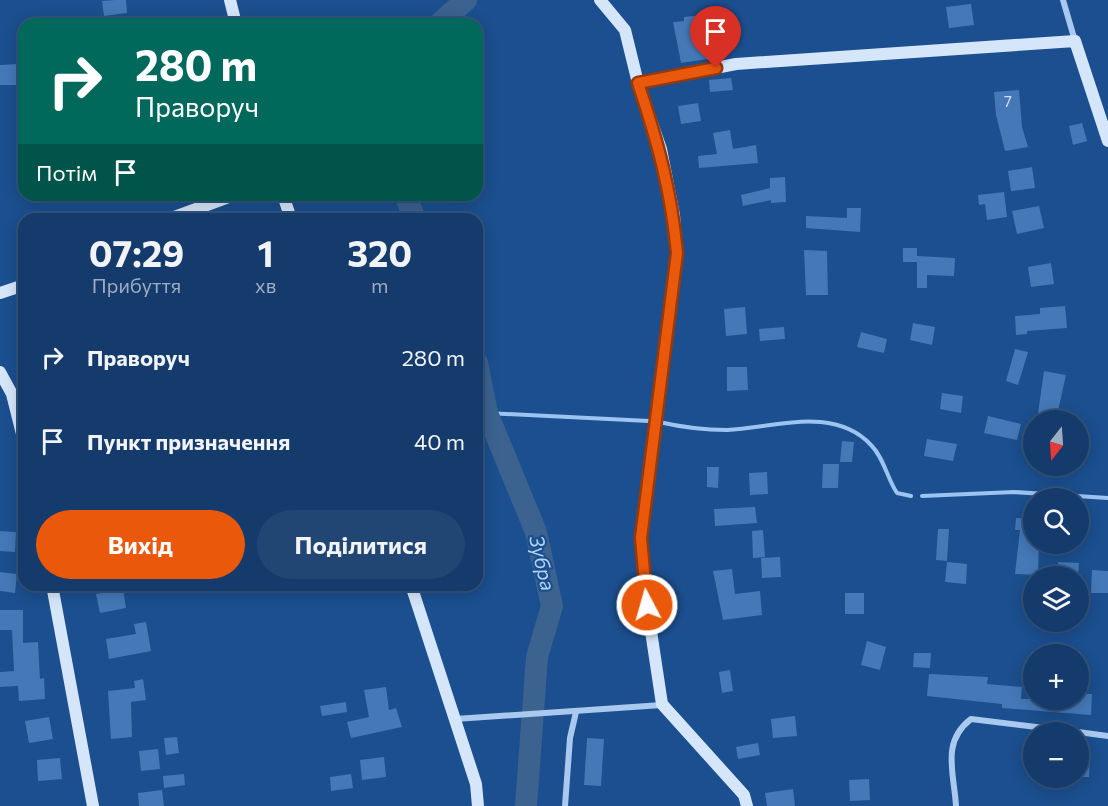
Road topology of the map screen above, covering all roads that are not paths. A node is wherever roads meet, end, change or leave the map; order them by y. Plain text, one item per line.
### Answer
1 (230, 0) edge
2 (600, 0) edge
3 (1063, 0) edge
4 (234, 18) edge
5 (1075, 41) junction
6 (638, 83) junction
7 (1108, 137) edge
8 (218, 201) edge
9 (185, 213) edge
10 (18, 287) edge
11 (0, 292) edge
12 (0, 372) edge
13 (18, 418) edge
14 (53, 591) edge
15 (413, 591) edge
16 (662, 705) junction
17 (576, 712) junction
18 (455, 718) junction
19 (1023, 725) edge
20 (1089, 733) edge
21 (1108, 736) edge
22 (93, 806) edge
23 (478, 806) edge
24 (565, 806) edge
25 (747, 806) edge
26 (956, 806) edge

1 - 4 street
2 - 6 street
3 - 5 street
5 - 6 street
5 - 7 street
6 - 16 street
8 - 9 street
10 - 11 street
12 - 13 street
14 - 22 street
15 - 18 street
16 - 17 street
16 - 25 street
17 - 18 street
17 - 24 street
18 - 23 street
19 - 26 street
20 - 21 street

